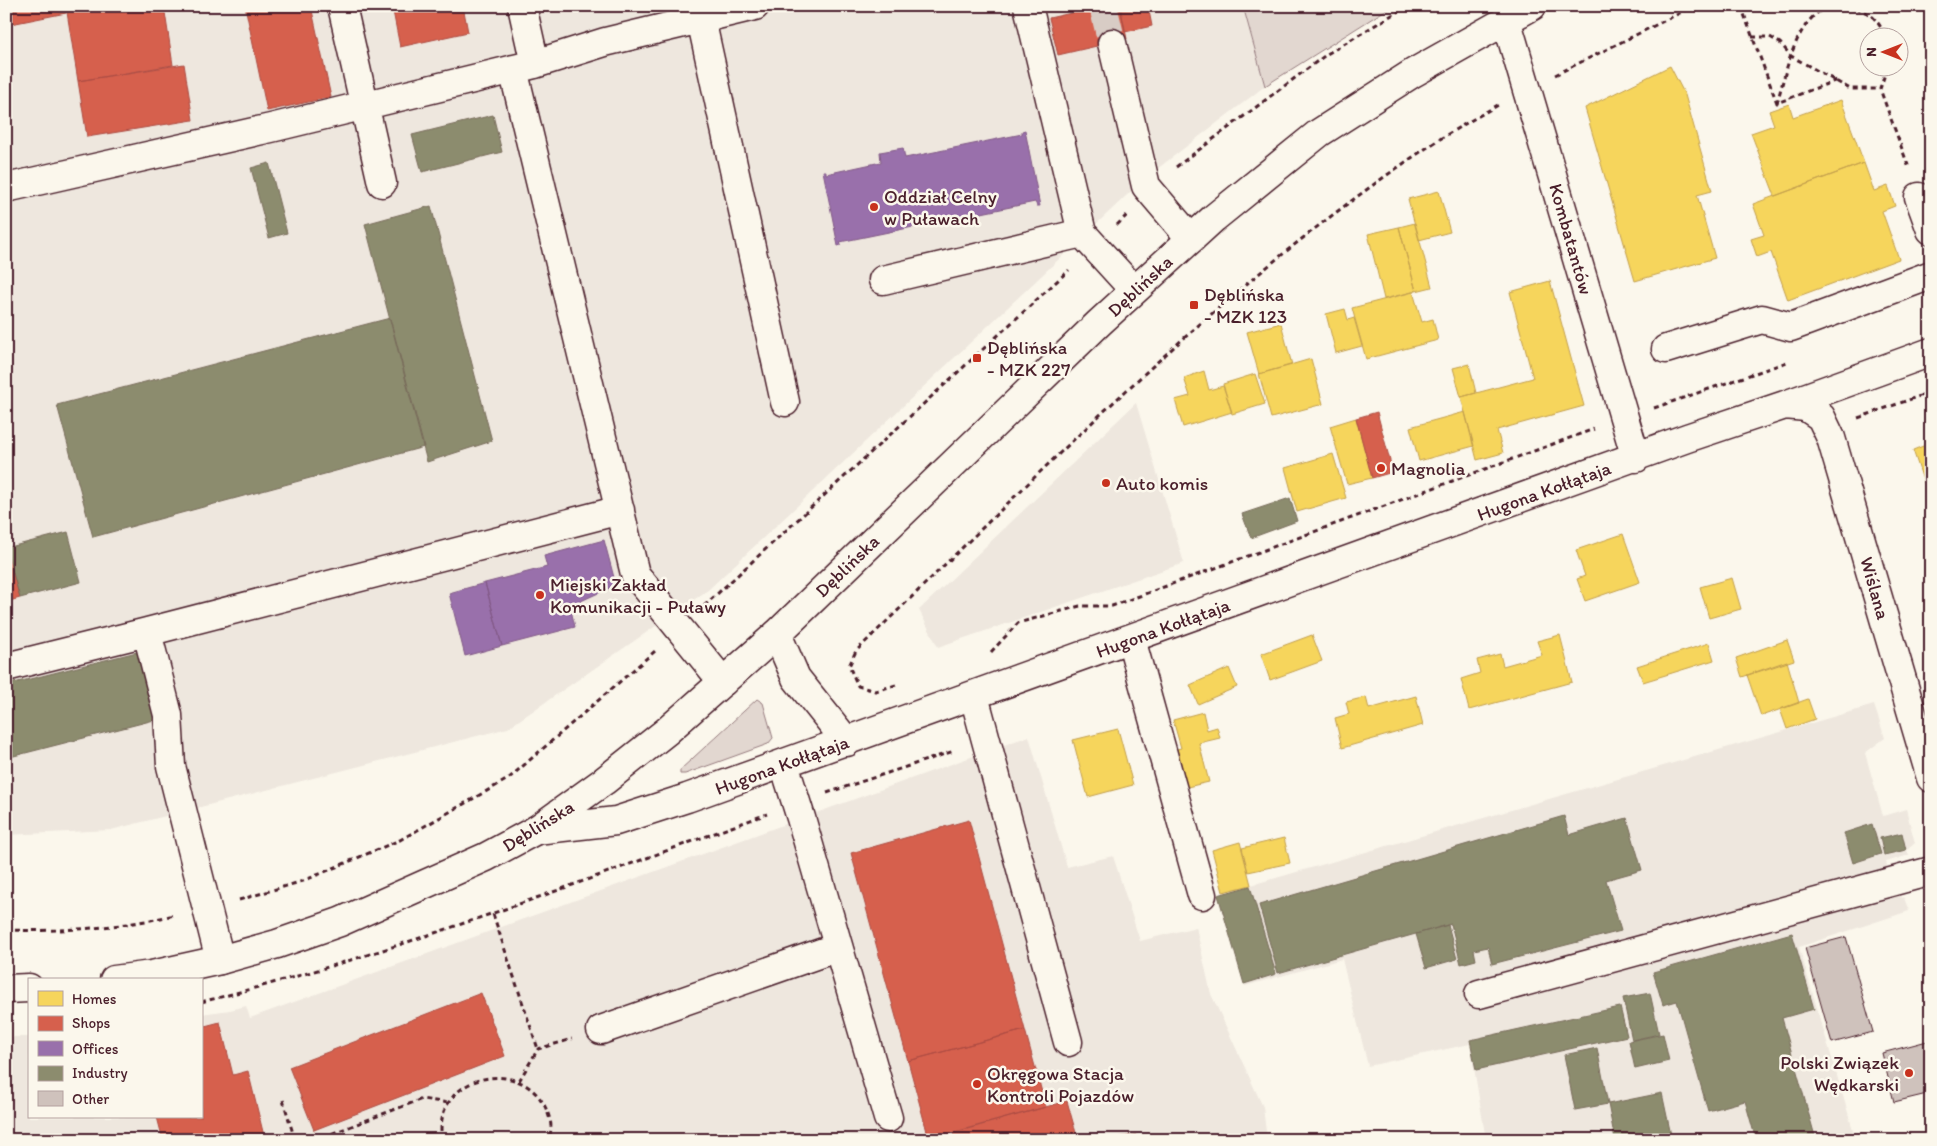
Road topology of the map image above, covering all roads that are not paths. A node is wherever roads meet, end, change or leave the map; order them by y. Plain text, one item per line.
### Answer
1 (342, 6) edge
2 (522, 6) edge
3 (755, 6) edge
4 (1028, 6) edge
5 (1515, 12) edge
6 (701, 19) junction
7 (1112, 43) tunnel mouth
8 (524, 67) junction
9 (364, 106) junction
10 (382, 183) dead end
11 (6, 188) edge
12 (1919, 196) road end
13 (1931, 230) edge
14 (1191, 239) junction
15 (1088, 240) junction
16 (1931, 275) edge
17 (882, 280) dead end
18 (1134, 290) junction
19 (1666, 350) dead end
20 (1931, 352) edge
21 (785, 402) dead end
22 (1796, 406) junction
23 (1636, 458) junction
24 (620, 510) junction
25 (147, 632) junction
26 (777, 634) junction
27 (1131, 639) junction
28 (6, 666) edge
29 (723, 682) junction
30 (974, 696) junction
31 (846, 742) junction
32 (784, 764) junction
33 (1931, 778) edge
34 (536, 830) junction
35 (1931, 871) edge
36 (1202, 895) dead end
37 (838, 947) junction
38 (220, 960) junction
39 (129, 978) edge
40 (6, 988) edge
41 (28, 988) edge
42 (1479, 994) dead end
43 (601, 1030) road end
44 (1068, 1042) dead end
45 (888, 1118) dead end

1 - 9 street
2 - 8 street
3 - 6 street
4 - 15 street
5 - 14 street, Dęblińska
5 - 23 street, Kombatantów
6 - 8 street
6 - 21 street
7 - 14 street
8 - 9 street
8 - 24 street
9 - 10 street
9 - 11 street
12 - 13 street
14 - 18 street, Dęblińska
15 - 17 street
15 - 18 street
16 - 19 street
18 - 26 street, Dęblińska
20 - 22 street, Hugona Kołłątaja
22 - 23 street, Hugona Kołłątaja
22 - 33 street, Wiślana
23 - 27 street, Hugona Kołłątaja
24 - 25 street
24 - 29 street
25 - 28 street
25 - 38 street
26 - 29 street, Dęblińska
26 - 31 street
27 - 30 street, Hugona Kołłątaja
27 - 36 street
29 - 34 street, Dęblińska
30 - 31 street, Hugona Kołłątaja
30 - 44 street
31 - 32 street, Hugona Kołłątaja
32 - 34 street, Hugona Kołłątaja
32 - 37 street
34 - 38 street, Dęblińska
35 - 42 street
37 - 43 street
37 - 45 street
38 - 39 street, Dęblińska
40 - 41 street

